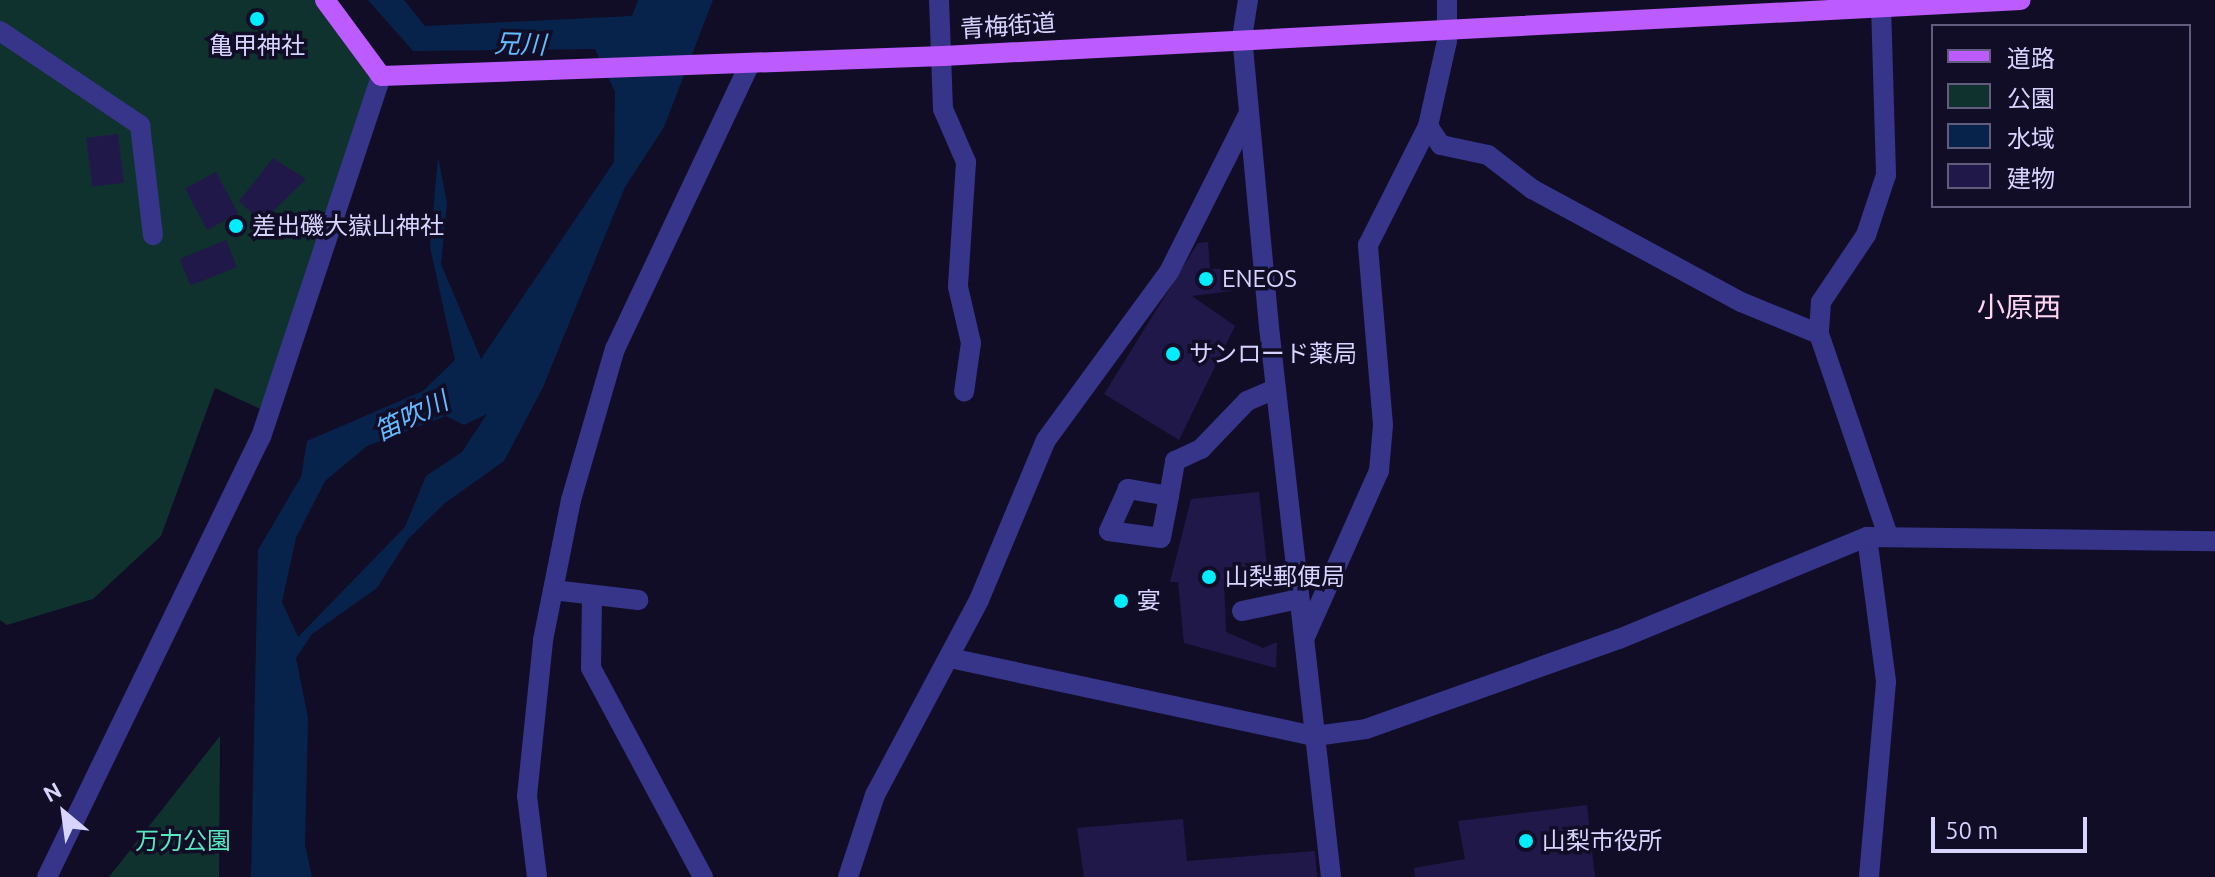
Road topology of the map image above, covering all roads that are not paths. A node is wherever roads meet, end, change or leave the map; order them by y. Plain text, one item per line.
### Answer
1 (325, 0) edge
2 (939, 0) edge
3 (1248, 0) edge
4 (1447, 0) edge
5 (2021, 0) edge
6 (1881, 5) junction
7 (1447, 28) junction
8 (0, 31) edge
9 (1242, 36) junction
10 (943, 56) junction
11 (741, 65) junction
12 (381, 76) junction
13 (1249, 113) junction
14 (1428, 126) junction
15 (153, 235) dead end
16 (1819, 334) junction
17 (1275, 389) junction
18 (964, 392) dead end
19 (1169, 496) dead end
20 (1888, 535) junction
21 (1867, 537) junction
22 (2215, 541) edge
23 (553, 590) junction
24 (592, 597) junction
25 (1299, 599) junction
26 (638, 600) dead end
27 (1242, 611) dead end
28 (1305, 637) junction
29 (950, 658) junction
30 (1315, 736) junction
31 (47, 877) edge
32 (537, 877) edge
33 (703, 877) edge
34 (848, 877) edge
35 (1331, 877) edge
36 (1869, 877) edge

1 - 12 main road
2 - 10 street
3 - 9 street
4 - 7 street
5 - 6 main road, 青梅街道
6 - 7 main road, 青梅街道
6 - 16 street
7 - 9 main road, 青梅街道
7 - 14 street
8 - 15 street
9 - 10 main road, 青梅街道
9 - 13 street
10 - 11 main road, 青梅街道
10 - 18 street
11 - 12 main road, 青梅街道
11 - 23 street
12 - 31 street
13 - 17 street
13 - 29 street
14 - 16 street
14 - 28 street
16 - 20 street
17 - 19 street
17 - 25 street
20 - 21 street
20 - 22 street
21 - 30 street
21 - 36 street
23 - 24 street
23 - 32 street
24 - 26 street
24 - 33 street
25 - 27 street
25 - 28 street
28 - 30 street
29 - 30 street
29 - 34 street
30 - 35 street

